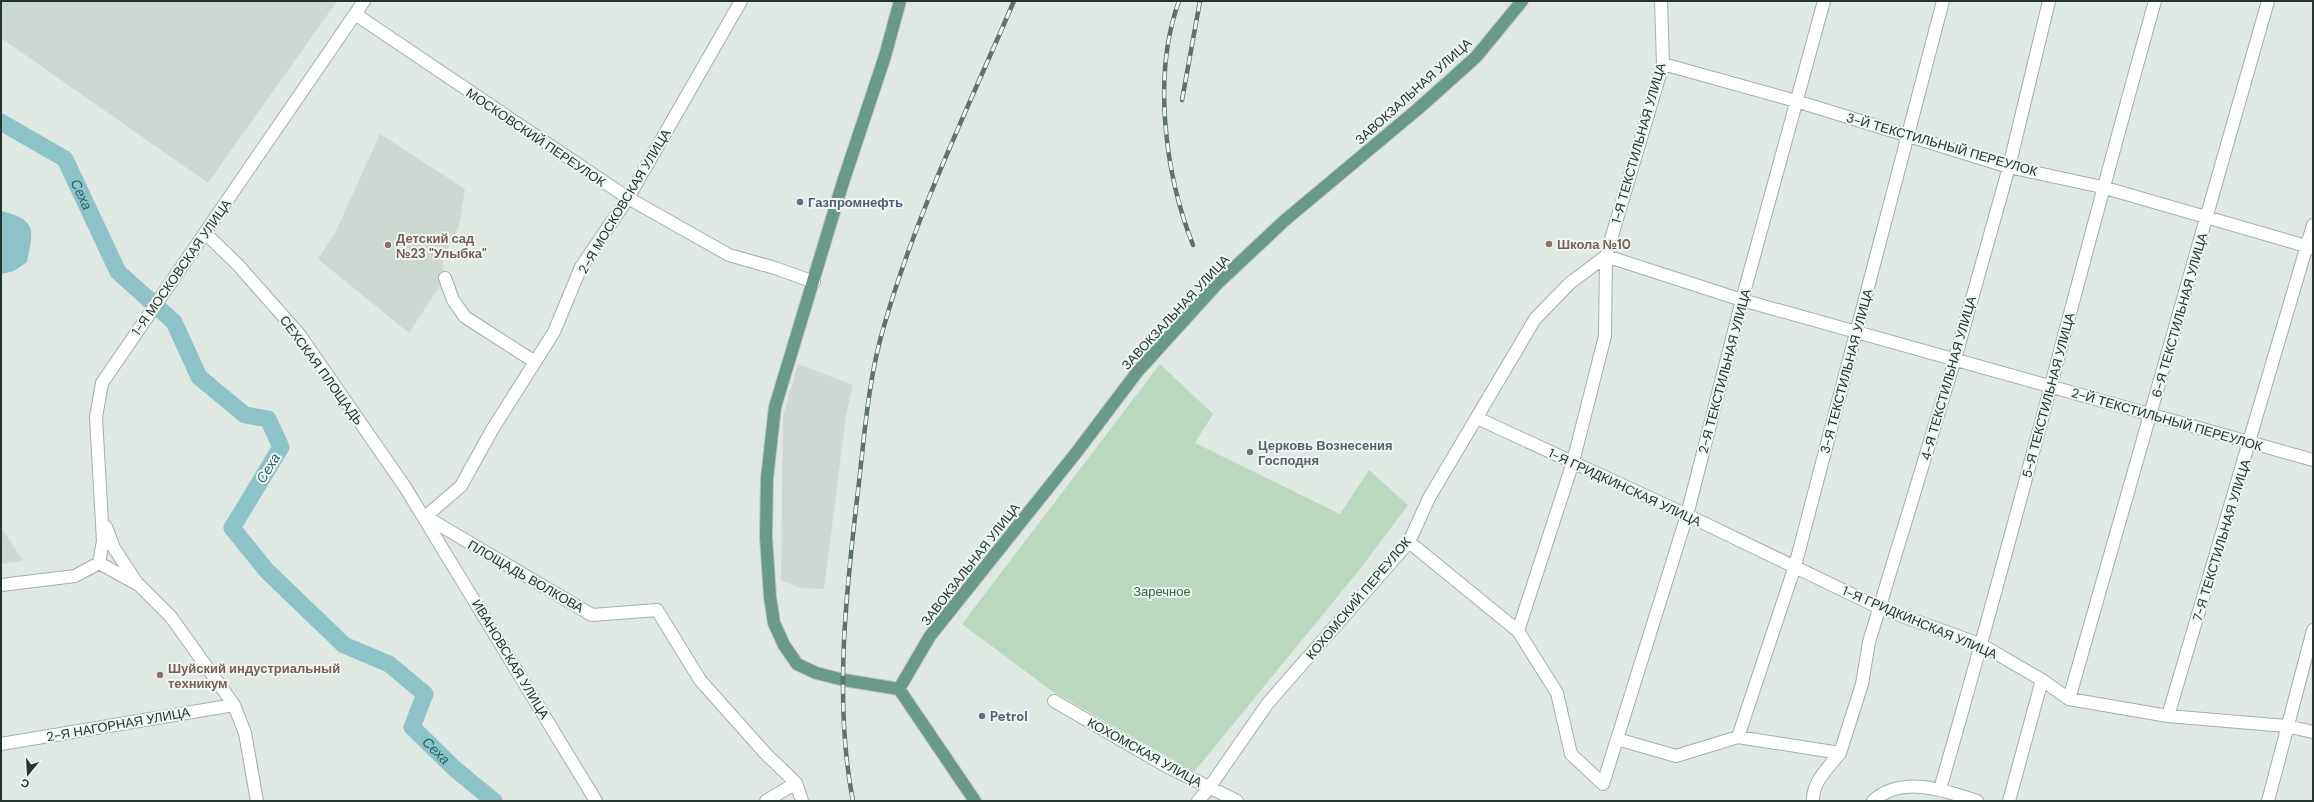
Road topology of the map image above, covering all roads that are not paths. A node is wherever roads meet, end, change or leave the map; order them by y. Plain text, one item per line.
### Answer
1 (364, 1) edge
2 (741, 1) edge
3 (900, 1) edge
4 (1522, 1) edge
5 (1661, 1) edge
6 (1824, 1) edge
7 (1943, 1) edge
8 (2049, 1) edge
9 (2155, 1) edge
10 (2268, 1) edge
11 (354, 14) junction
12 (1663, 64) junction
13 (1796, 101) junction
14 (1908, 134) junction
15 (2009, 167) junction
16 (2102, 187) junction
17 (628, 198) junction
18 (2207, 218) junction
19 (2313, 225) edge
20 (205, 233) junction
21 (2310, 247) edge
22 (1606, 256) junction
23 (445, 278) dead end
24 (814, 282) junction
25 (1742, 300) junction
26 (1857, 330) junction
27 (1954, 359) junction
28 (535, 362) junction
29 (2051, 386) junction
30 (2150, 415) junction
31 (1477, 418) junction
32 (2250, 442) junction
33 (2313, 460) edge
34 (1573, 462) junction
35 (102, 515) junction
36 (1687, 515) junction
37 (425, 517) junction
38 (1409, 542) junction
39 (99, 563) junction
40 (1795, 566) junction
41 (1, 585) edge
42 (139, 585) junction
43 (1880, 608) junction
44 (2313, 630) edge
45 (1518, 631) junction
46 (1982, 645) junction
47 (2042, 680) junction
48 (899, 689) junction
49 (2069, 698) junction
50 (1054, 701) dead end
51 (234, 705) junction
52 (2168, 716) junction
53 (2286, 726) junction
54 (2313, 732) edge
55 (1738, 737) junction
56 (1617, 739) junction
57 (1, 744) edge
58 (1840, 753) junction
59 (796, 783) junction
60 (1209, 788) junction
61 (1940, 789) junction
62 (257, 801) edge
63 (596, 801) edge
64 (766, 801) edge
65 (802, 801) edge
66 (975, 801) edge
67 (1198, 801) edge
68 (1237, 801) edge
69 (1813, 801) edge
70 (1873, 801) edge
71 (1977, 801) edge
72 (2009, 801) edge
73 (2268, 801) edge

1 - 11 street, 1-Я МОСКОВСКАЯ УЛИЦА
2 - 17 street, 2-Я МОСКОВСКАЯ УЛИЦА
3 - 24 main road
4 - 48 main road, ЗАВОКЗАЛЬНАЯ УЛИЦА
5 - 12 street, 1-Я ТЕКСТИЛЬНАЯ УЛИЦА
6 - 13 street, 2-Я ТЕКСТИЛЬНАЯ УЛИЦА
7 - 14 street, 3-Я ТЕКСТИЛЬНАЯ УЛИЦА
8 - 15 street, 4-Я ТЕКСТИЛЬНАЯ УЛИЦА
9 - 16 street, 5-Я ТЕКСТИЛЬНАЯ УЛИЦА
10 - 18 street, 6-Я ТЕКСТИЛЬНАЯ УЛИЦА
11 - 17 street, МОСКОВСКИЙ ПЕРЕУЛОК
11 - 20 street, 1-Я МОСКОВСКАЯ УЛИЦА
12 - 13 street, 3-Й ТЕКСТИЛЬНЫЙ ПЕРЕУЛОК
12 - 22 street, 1-Я ТЕКСТИЛЬНАЯ УЛИЦА
13 - 14 street, 3-Й ТЕКСТИЛЬНЫЙ ПЕРЕУЛОК
13 - 25 street, 2-Я ТЕКСТИЛЬНАЯ УЛИЦА
14 - 15 street, 3-Й ТЕКСТИЛЬНЫЙ ПЕРЕУЛОК
14 - 26 street, 3-Я ТЕКСТИЛЬНАЯ УЛИЦА
15 - 16 street, 3-Й ТЕКСТИЛЬНЫЙ ПЕРЕУЛОК
15 - 27 street, 4-Я ТЕКСТИЛЬНАЯ УЛИЦА
16 - 18 street, 3-Й ТЕКСТИЛЬНЫЙ ПЕРЕУЛОК
16 - 29 street, 5-Я ТЕКСТИЛЬНАЯ УЛИЦА
17 - 24 street, МОСКОВСКИЙ ПЕРЕУЛОК
17 - 28 street, 2-Я МОСКОВСКАЯ УЛИЦА
18 - 21 street, 3-Й ТЕКСТИЛЬНЫЙ ПЕРЕУЛОК
18 - 30 street, 6-Я ТЕКСТИЛЬНАЯ УЛИЦА
19 - 21 street, 7-Я ТЕКСТИЛЬНАЯ УЛИЦА
20 - 35 street, 1-Я МОСКОВСКАЯ УЛИЦА
20 - 37 street, СЕХСКАЯ ПЛОЩАДЬ
21 - 32 street, 7-Я ТЕКСТИЛЬНАЯ УЛИЦА
22 - 25 street, 2-Й ТЕКСТИЛЬНЫЙ ПЕРЕУЛОК
22 - 31 street, КОХОМСКИЙ ПЕРЕУЛОК
22 - 34 street, 1-Я ТЕКСТИЛЬНАЯ УЛИЦА
23 - 28 street
24 - 48 main road
25 - 26 street, 2-Й ТЕКСТИЛЬНЫЙ ПЕРЕУЛОК
25 - 36 street, 2-Я ТЕКСТИЛЬНАЯ УЛИЦА
26 - 27 street, 2-Й ТЕКСТИЛЬНЫЙ ПЕРЕУЛОК
26 - 40 street, 3-Я ТЕКСТИЛЬНАЯ УЛИЦА
27 - 29 street, 2-Й ТЕКСТИЛЬНЫЙ ПЕРЕУЛОК
27 - 43 street, 4-Я ТЕКСТИЛЬНАЯ УЛИЦА
28 - 37 street, 2-Я МОСКОВСКАЯ УЛИЦА
29 - 30 street, 2-Й ТЕКСТИЛЬНЫЙ ПЕРЕУЛОК
29 - 46 street, 5-Я ТЕКСТИЛЬНАЯ УЛИЦА
30 - 32 street, 2-Й ТЕКСТИЛЬНЫЙ ПЕРЕУЛОК
30 - 49 street, 6-Я ТЕКСТИЛЬНАЯ УЛИЦА
31 - 34 street, 1-Я ГРИДКИНСКАЯ УЛИЦА
31 - 38 street, КОХОМСКИЙ ПЕРЕУЛОК
32 - 33 street, 2-Й ТЕКСТИЛЬНЫЙ ПЕРЕУЛОК
32 - 52 street, 7-Я ТЕКСТИЛЬНАЯ УЛИЦА
34 - 36 street, 1-Я ГРИДКИНСКАЯ УЛИЦА
34 - 45 street, 1-Я ТЕКСТИЛЬНАЯ УЛИЦА
35 - 39 street, 1-Я МОСКОВСКАЯ УЛИЦА
35 - 42 street
36 - 40 street, 1-Я ГРИДКИНСКАЯ УЛИЦА
36 - 56 street, 2-Я ТЕКСТИЛЬНАЯ УЛИЦА
37 - 59 street, ПЛОЩАДЬ ВОЛКОВА
37 - 63 street, ИВАНОВСКАЯ УЛИЦА
38 - 45 street
38 - 60 street, КОХОМСКИЙ ПЕРЕУЛОК
39 - 41 street
39 - 42 street
40 - 43 street, 1-Я ГРИДКИНСКАЯ УЛИЦА
40 - 55 street, 3-Я ТЕКСТИЛЬНАЯ УЛИЦА
42 - 51 street
43 - 46 street, 1-Я ГРИДКИНСКАЯ УЛИЦА
43 - 58 street, 4-Я ТЕКСТИЛЬНАЯ УЛИЦА
44 - 53 street
45 - 56 street, 2-Я ТЕКСТИЛЬНАЯ УЛИЦА
46 - 47 street, 1-Я ГРИДКИНСКАЯ УЛИЦА
46 - 61 street, 5-Я ТЕКСТИЛЬНАЯ УЛИЦА
47 - 49 street, 1-Я ГРИДКИНСКАЯ УЛИЦА
47 - 72 street
48 - 66 main road
49 - 52 street, 1-Я ГРИДКИНСКАЯ УЛИЦА
50 - 60 street, КОХОМСКАЯ УЛИЦА
51 - 57 street, 2-Я НАГОРНАЯ УЛИЦА
51 - 62 street
52 - 53 street, 1-Я ГРИДКИНСКАЯ УЛИЦА
53 - 54 street, 1-Я ГРИДКИНСКАЯ УЛИЦА
53 - 73 street
55 - 56 street
55 - 58 street
58 - 69 street
59 - 64 street
59 - 65 street
60 - 67 street, КОХОМСКИЙ ПЕРЕУЛОК
60 - 68 street, КОХОМСКАЯ УЛИЦА
61 - 70 street
61 - 71 street

